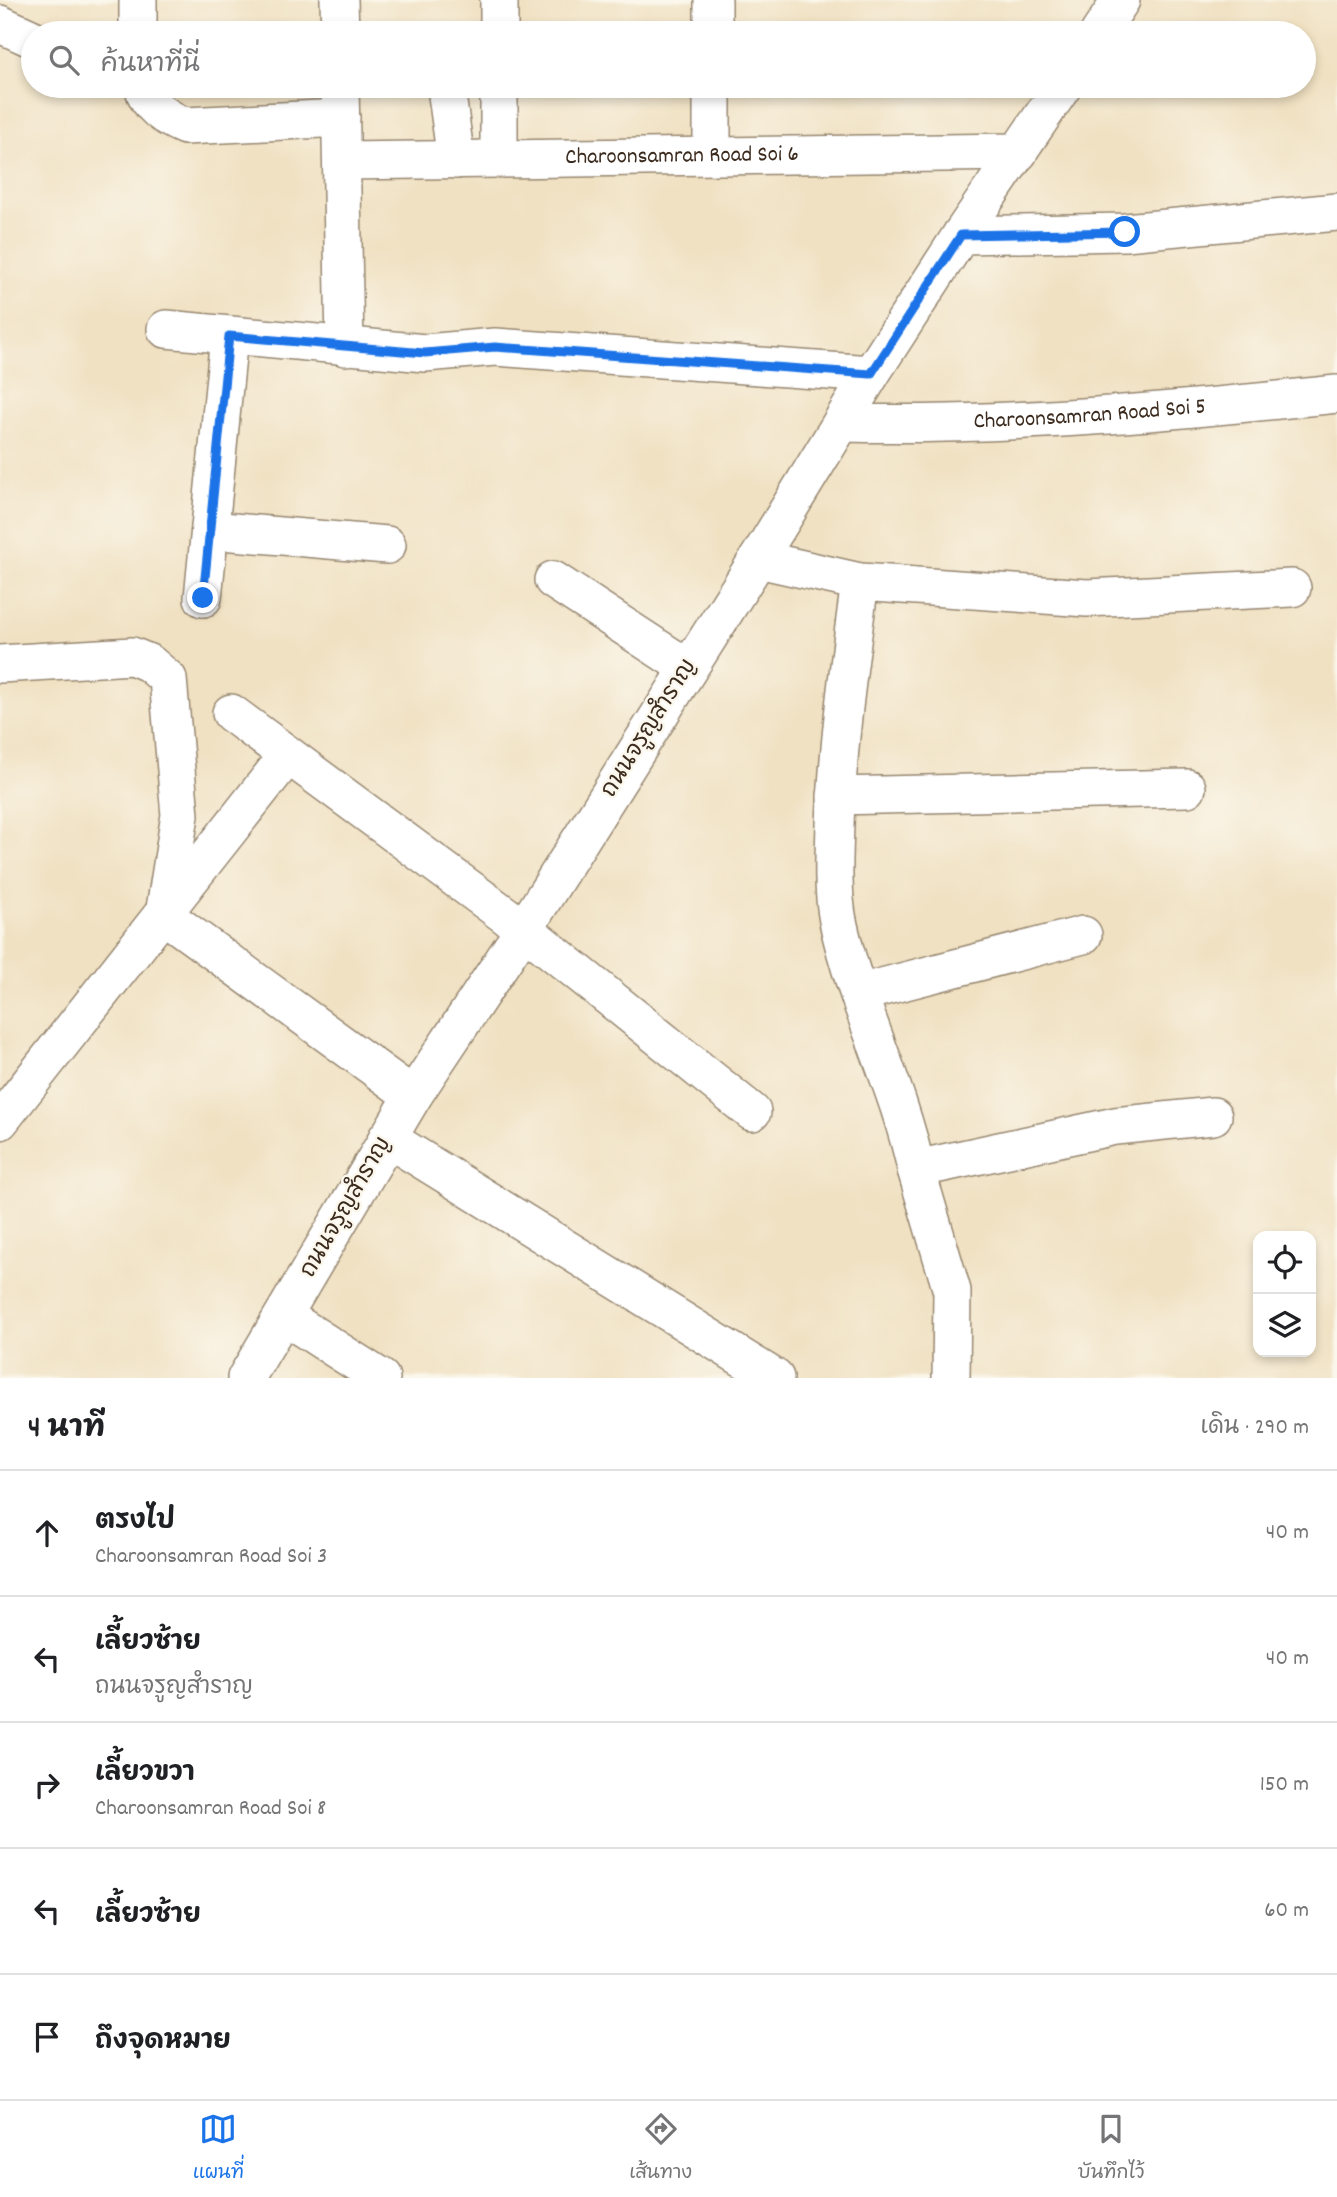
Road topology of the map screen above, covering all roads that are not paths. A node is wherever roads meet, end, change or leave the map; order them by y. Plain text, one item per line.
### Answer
1 (138, 0) edge
2 (339, 0) edge
3 (499, 0) edge
4 (713, 0) edge
5 (1121, 0) edge
6 (138, 21) edge
7 (340, 21) edge
8 (499, 21) edge
9 (713, 21) edge
10 (1107, 21) edge
11 (0, 24) edge
12 (21, 34) edge
13 (149, 98) edge
14 (447, 98) edge
15 (499, 98) edge
16 (712, 98) edge
17 (1055, 98) edge
18 (341, 102) edge
19 (1019, 152) junction
20 (712, 156) junction
21 (499, 159) junction
22 (456, 160) junction
23 (342, 161) junction
24 (1337, 212) edge
25 (961, 235) junction
26 (166, 329) dead end
27 (229, 336) junction
28 (345, 347) junction
29 (871, 374) junction
30 (1337, 394) edge
31 (842, 423) junction
32 (210, 530) junction
33 (387, 545) dead end
34 (758, 559) junction
35 (553, 580) dead end
36 (860, 582) junction
37 (1292, 588) dead end
38 (203, 598) dead end
39 (0, 664) edge
40 (688, 667) junction
41 (232, 713) dead end
42 (288, 755) junction
43 (1187, 788) dead end
44 (836, 796) junction
45 (164, 915) junction
46 (524, 929) junction
47 (1083, 935) dead end
48 (859, 993) junction
49 (412, 1096) junction
50 (752, 1112) dead end
51 (1213, 1116) dead end
52 (0, 1121) edge
53 (387, 1138) junction
54 (916, 1169) junction
55 (284, 1316) junction
56 (246, 1378) edge
57 (381, 1378) edge
58 (775, 1378) edge
59 (951, 1378) edge

1 - 6 street
2 - 7 street
3 - 8 street
4 - 9 street
5 - 10 street
11 - 12 street
13 - 18 street
14 - 22 street
15 - 21 street
16 - 20 street
17 - 19 street, ถนนจรูญสำราญ
18 - 23 street
19 - 20 street, Charoonsamran Road Soi 6
19 - 25 street, ถนนจรูญสำราญ
20 - 21 street, Charoonsamran Road Soi 6
21 - 22 street, Charoonsamran Road Soi 6
22 - 23 street, Charoonsamran Road Soi 6
23 - 28 street
24 - 25 street
25 - 29 street, ถนนจรูญสำราญ
26 - 27 street
27 - 28 street
27 - 32 street
28 - 29 street
29 - 31 street, ถนนจรูญสำราญ
30 - 31 street, Charoonsamran Road Soi 5
31 - 34 street, ถนนจรูญสำราญ
32 - 33 street
32 - 38 street
34 - 36 street
34 - 40 street, ถนนจรูญสำราญ
35 - 40 street
36 - 37 street
36 - 44 street
39 - 45 street
40 - 46 street, ถนนจรูญสำราญ
41 - 42 street
42 - 45 street
42 - 46 street
43 - 44 street
44 - 48 street
45 - 49 street
45 - 52 street
46 - 49 street, ถนนจรูญสำราญ
46 - 50 street
47 - 48 street
48 - 54 street
49 - 53 street, ถนนจรูญสำราญ
51 - 54 street
53 - 55 street, ถนนจรูญสำราญ
53 - 58 street
54 - 59 street
55 - 56 street, ถนนจรูญสำราญ
55 - 57 street

